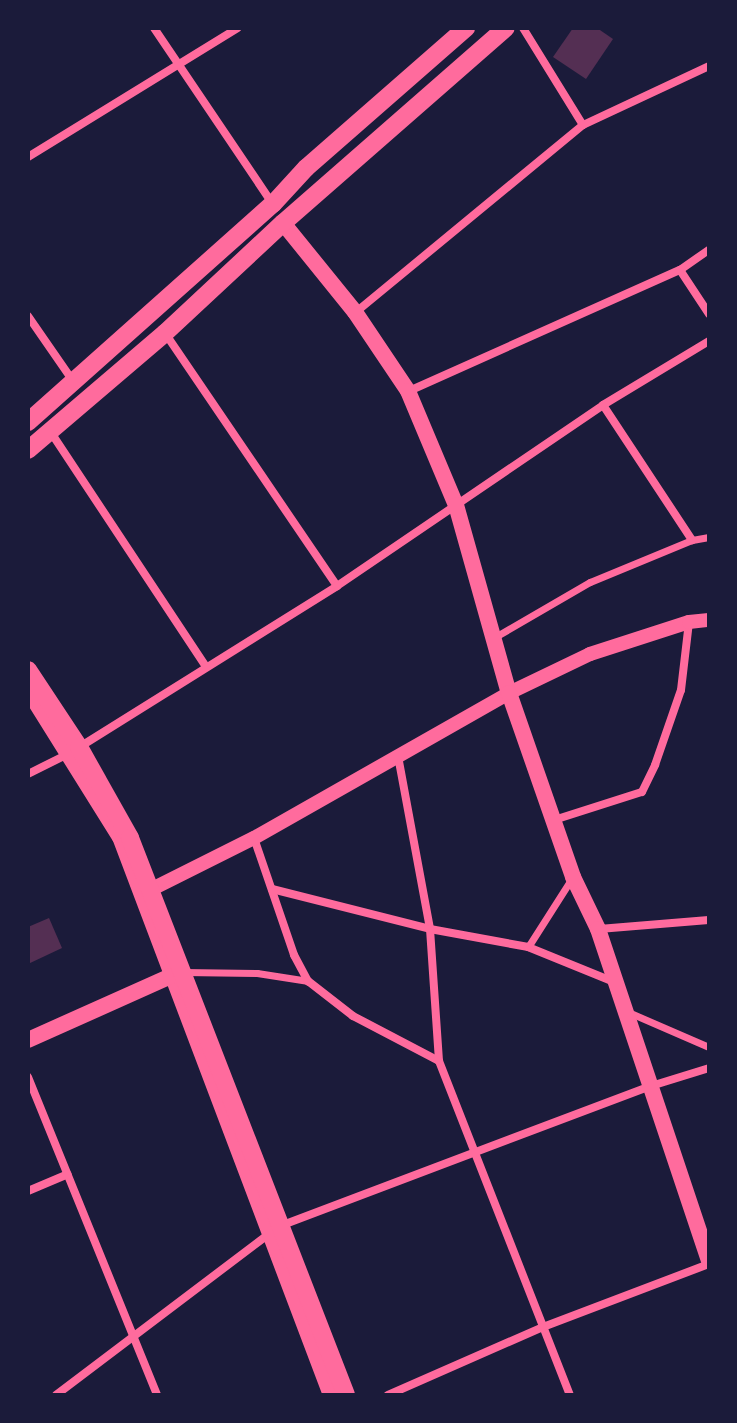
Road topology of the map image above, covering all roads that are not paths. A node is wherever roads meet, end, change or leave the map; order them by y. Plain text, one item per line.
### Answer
1 (154, 28) edge
2 (238, 28) edge
3 (466, 28) edge
4 (506, 28) edge
5 (523, 28) edge
6 (177, 63) junction
7 (709, 66) edge
8 (583, 125) junction
9 (28, 157) edge
10 (273, 204) junction
11 (283, 223) junction
12 (709, 250) edge
13 (680, 270) junction
14 (355, 312) junction
15 (709, 314) edge
16 (28, 316) edge
17 (165, 333) junction
18 (709, 341) edge
19 (74, 382) junction
20 (408, 391) junction
21 (603, 405) junction
22 (28, 422) edge
23 (49, 431) junction
24 (28, 450) edge
25 (456, 505) junction
26 (709, 537) edge
27 (692, 540) junction
28 (337, 586) junction
29 (709, 620) edge
30 (689, 622) junction
31 (493, 638) junction
32 (206, 667) junction
33 (28, 670) edge
34 (28, 690) edge
35 (509, 693) junction
36 (74, 750) junction
37 (398, 756) junction
38 (28, 774) edge
39 (554, 820) junction
40 (254, 838) junction
41 (573, 877) junction
42 (272, 889) junction
43 (150, 890) junction
44 (709, 920) edge
45 (430, 929) junction
46 (598, 929) junction
47 (528, 947) junction
48 (175, 974) junction
49 (308, 981) junction
50 (616, 983) junction
51 (626, 1012) junction
52 (28, 1040) edge
53 (709, 1047) edge
54 (439, 1061) junction
55 (709, 1068) edge
56 (28, 1077) edge
57 (651, 1086) junction
58 (474, 1153) junction
59 (68, 1174) junction
60 (28, 1191) edge
61 (274, 1231) junction
62 (709, 1262) edge
63 (543, 1327) junction
64 (133, 1336) junction
65 (56, 1395) edge
66 (157, 1395) edge
67 (331, 1395) edge
68 (346, 1395) edge
69 (388, 1395) edge
70 (570, 1395) edge

1 - 6 street
2 - 6 street
3 - 10 main road
4 - 11 main road
5 - 8 street
6 - 9 street
6 - 10 street
7 - 8 street
8 - 14 street
10 - 11 main road
10 - 19 main road
11 - 14 main road
11 - 17 main road
12 - 13 street
13 - 15 street
13 - 20 street
14 - 20 main road
16 - 19 street
17 - 23 main road
17 - 28 street
18 - 21 street
19 - 22 main road
20 - 25 main road
21 - 25 street
21 - 27 street
23 - 24 main road
23 - 32 street
25 - 28 street
25 - 31 main road
26 - 27 street
27 - 31 street
28 - 32 street
29 - 30 street
30 - 35 street
30 - 39 street
31 - 35 main road
32 - 36 street
33 - 36 main road
34 - 36 main road
35 - 37 street
35 - 39 main road
36 - 38 street
36 - 43 main road
36 - 48 main road
37 - 40 street
37 - 45 street
39 - 41 main road
40 - 42 street
40 - 43 street
41 - 46 main road
41 - 47 street
42 - 45 street
42 - 49 street
43 - 48 main road
44 - 46 street
45 - 47 street
45 - 54 street
46 - 50 main road
47 - 50 street
48 - 49 street
48 - 52 main road
48 - 61 main road
49 - 54 street
50 - 51 main road
51 - 53 street
51 - 57 main road
54 - 58 street
55 - 57 street
56 - 59 street
57 - 58 street
57 - 62 main road
58 - 61 street
58 - 63 street
59 - 60 street
59 - 64 street
61 - 64 street
61 - 67 main road
61 - 68 main road
62 - 63 street
63 - 69 street
63 - 70 street
64 - 65 street
64 - 66 street

